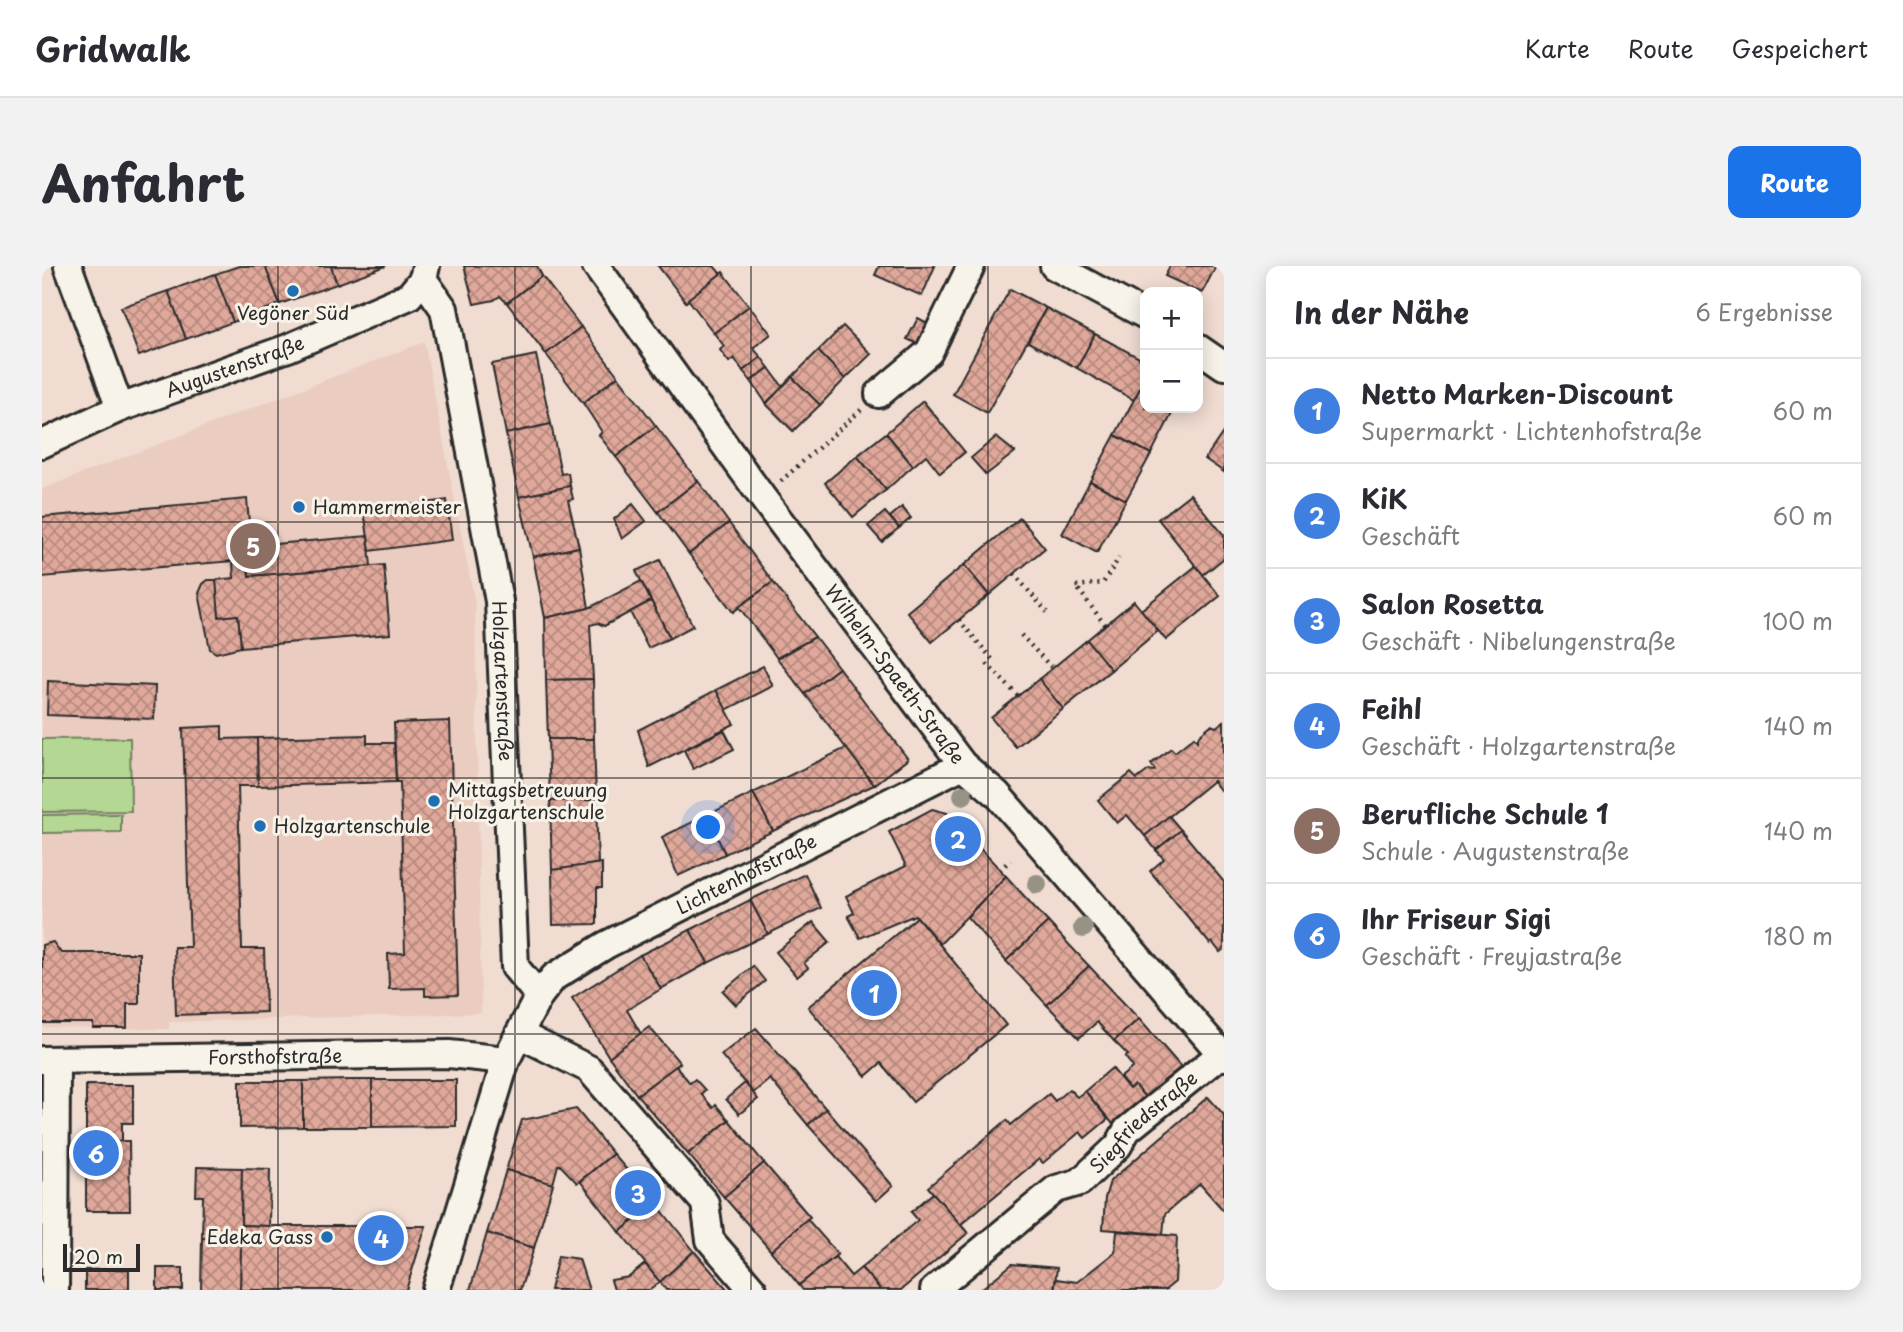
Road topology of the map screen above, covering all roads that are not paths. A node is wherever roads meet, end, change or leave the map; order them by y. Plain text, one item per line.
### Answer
1 (68, 266) edge
2 (596, 266) edge
3 (971, 266) edge
4 (1054, 266) edge
5 (425, 273) edge
6 (1140, 312) edge
7 (1201, 350) edge
8 (1224, 366) edge
9 (879, 394) road end
10 (120, 408) junction
11 (42, 444) edge
12 (963, 765) junction
13 (539, 996) junction
14 (519, 1034) junction
15 (1222, 1056) edge
16 (49, 1060) edge
17 (506, 1060) junction
18 (55, 1290) edge
19 (436, 1290) edge
20 (753, 1290) edge
21 (934, 1290) edge

1 - 10 street
2 - 12 street, Wilhelm-Spaeth-Straße
3 - 9 street
4 - 6 street
5 - 10 street, Augustenstraße
5 - 13 street, Holzgartenstraße
7 - 8 street
10 - 11 street, Augustenstraße
12 - 13 street, Lichtenhofstraße
12 - 15 street, Wilhelm-Spaeth-Straße
13 - 14 street
14 - 17 street
14 - 20 street
15 - 21 street, Siegfriedstraße
16 - 17 street, Forsthofstraße
16 - 18 street
17 - 19 street

